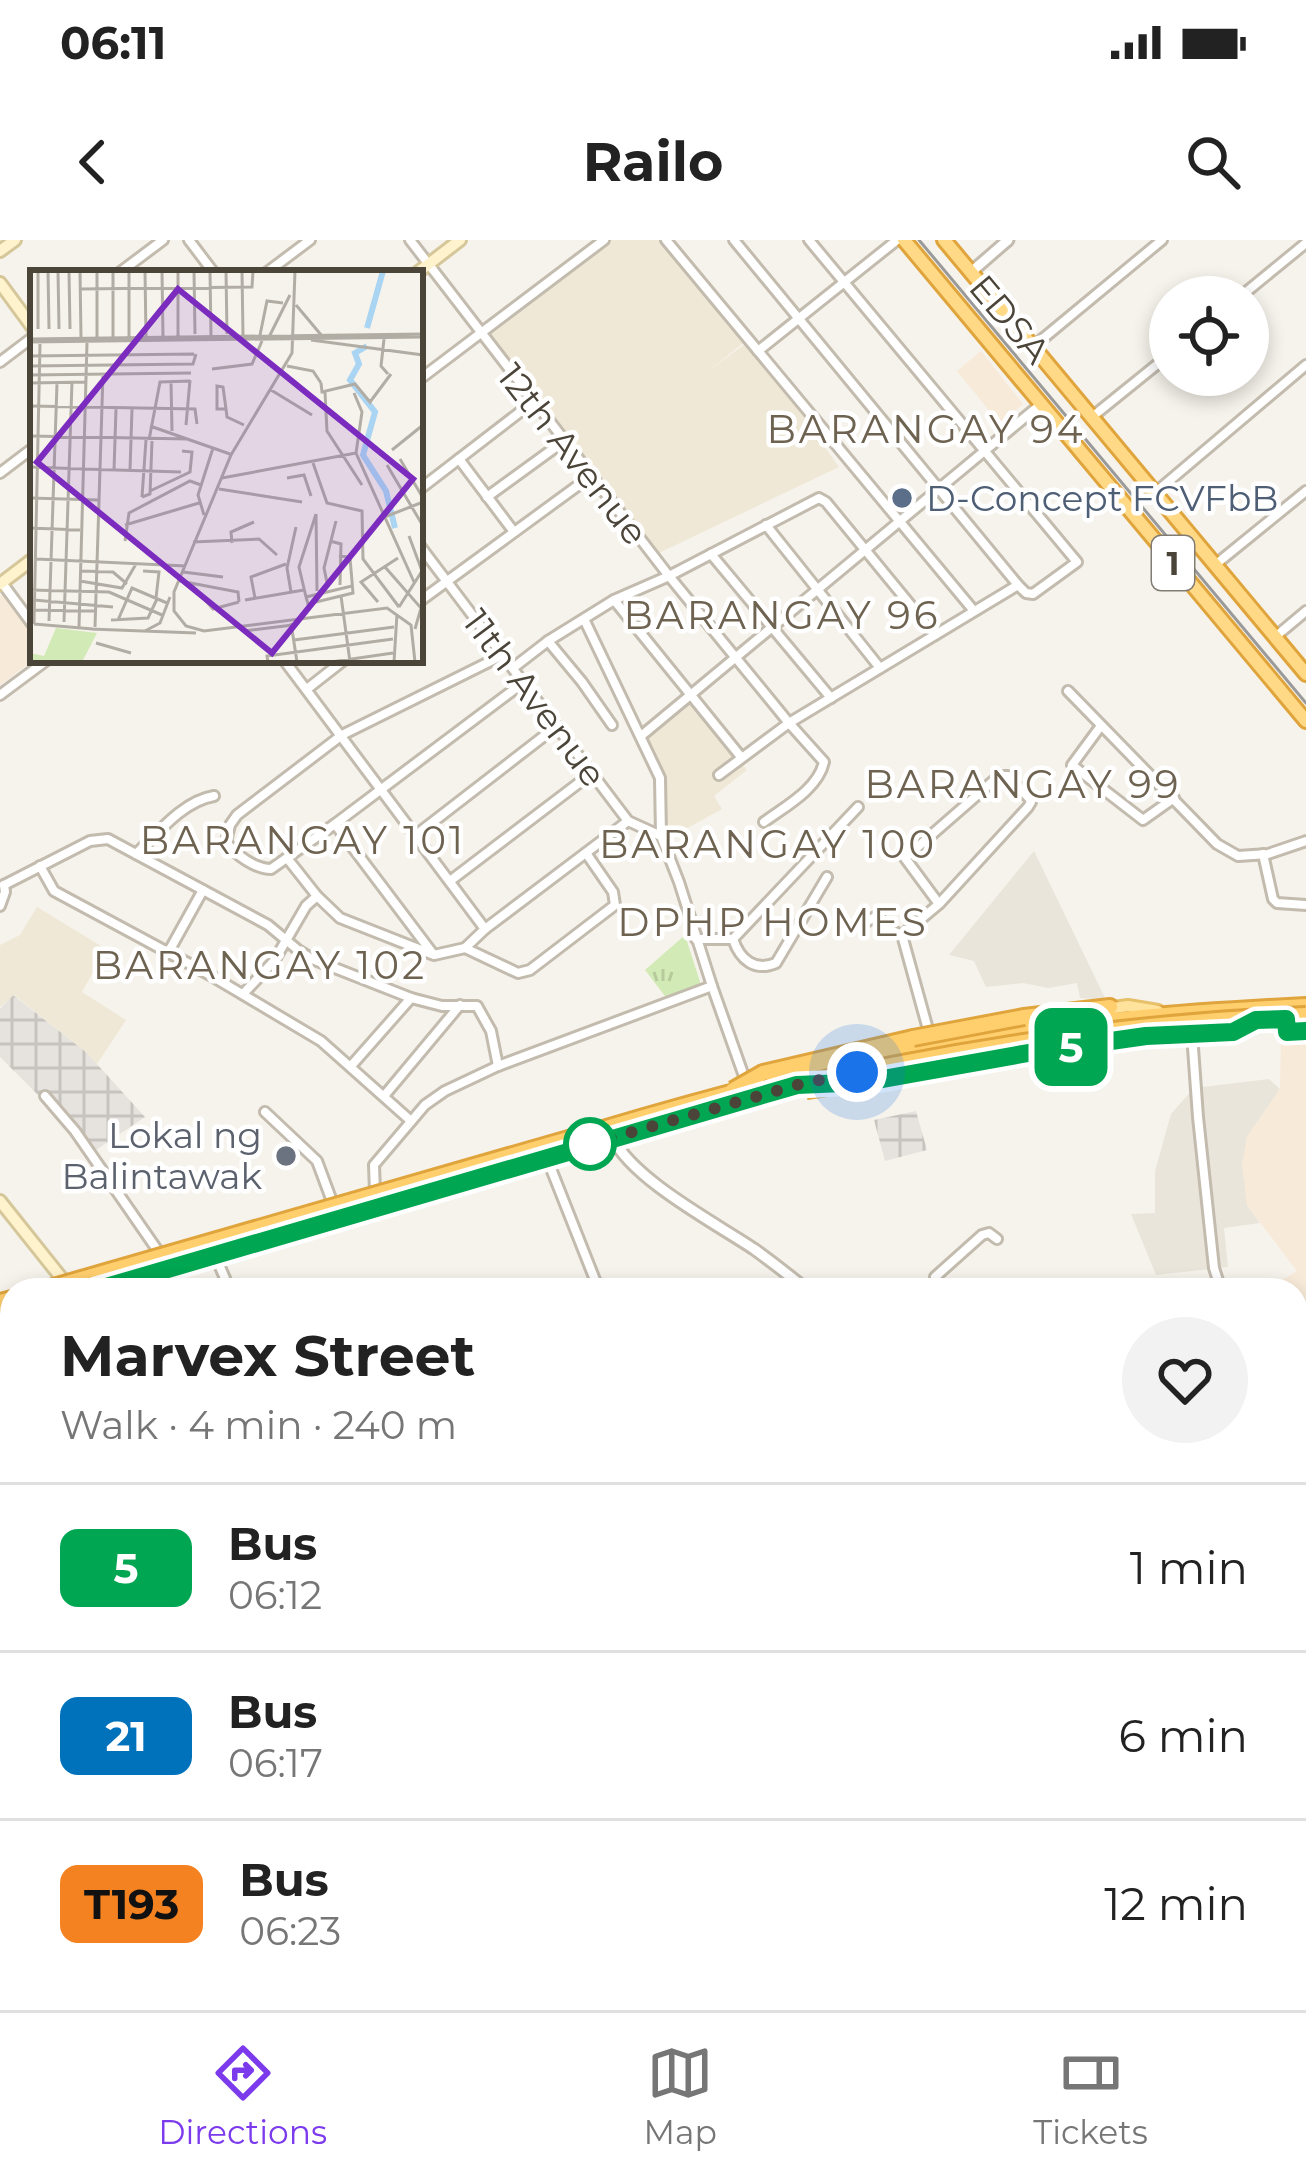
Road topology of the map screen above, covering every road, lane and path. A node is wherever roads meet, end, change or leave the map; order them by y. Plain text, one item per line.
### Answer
1 (15, 240) edge
2 (163, 240) edge
3 (189, 240) edge
4 (310, 240) edge
5 (410, 240) edge
6 (460, 240) edge
7 (604, 240) edge
8 (666, 240) edge
9 (734, 240) edge
10 (809, 240) edge
11 (900, 240) edge
12 (944, 240) edge
13 (1008, 240) edge
14 (1162, 240) edge
15 (1306, 243) edge
16 (0, 251) edge
17 (428, 265) junction
18 (123, 270) edge
19 (212, 270) edge
20 (270, 270) edge
21 (421, 270) edge
22 (970, 273) junction
23 (1266, 276) edge
24 (0, 283) edge
25 (845, 284) junction
26 (800, 319) junction
27 (30, 324) edge
28 (480, 334) junction
29 (30, 339) edge
30 (1033, 346) junction
31 (758, 351) junction
32 (0, 362) edge
33 (1306, 365) edge
34 (1149, 371) edge
35 (423, 377) edge
36 (533, 402) junction
37 (1041, 404) junction
38 (1092, 417) junction
39 (564, 441) junction
40 (30, 450) edge
41 (984, 450) junction
42 (459, 459) junction
43 (0, 473) edge
44 (591, 476) junction
45 (423, 487) edge
46 (938, 488) junction
47 (1306, 491) edge
48 (1155, 492) junction
49 (487, 497) junction
50 (900, 520) junction
51 (766, 525) junction
52 (514, 532) junction
53 (865, 549) junction
54 (423, 550) edge
55 (711, 554) junction
56 (30, 561) edge
57 (1215, 565) junction
58 (669, 577) junction
59 (446, 580) junction
60 (0, 583) edge
61 (1018, 585) junction
62 (817, 589) junction
63 (423, 599) edge
64 (614, 600) junction
65 (974, 611) junction
66 (1306, 611) edge
67 (584, 618) junction
68 (30, 622) edge
69 (773, 626) junction
70 (935, 635) junction
71 (1275, 637) junction
72 (548, 641) junction
73 (503, 655) junction
74 (735, 658) junction
75 (43, 663) edge
76 (286, 663) edge
77 (340, 663) edge
78 (513, 668) junction
79 (880, 668) junction
80 (1306, 674) edge
81 (524, 682) junction
82 (307, 689) junction
83 (1068, 692) dead end
84 (0, 695) edge
85 (689, 695) junction
86 (831, 698) junction
87 (1306, 721) edge
88 (789, 724) junction
89 (612, 725) dead end
90 (557, 726) junction
91 (1100, 728) junction
92 (341, 735) junction
93 (641, 736) junction
94 (741, 757) junction
95 (592, 772) junction
96 (719, 776) dead end
97 (381, 790) junction
98 (214, 796) dead end
99 (1174, 798) junction
100 (858, 807) dead end
101 (628, 821) junction
102 (764, 822) dead end
103 (335, 824) junction
104 (416, 836) junction
105 (661, 836) junction
106 (1306, 841) edge
107 (586, 853) junction
108 (136, 854) junction
109 (1263, 854) junction
110 (287, 858) junction
111 (40, 866) junction
112 (827, 877) dead end
113 (450, 881) junction
114 (2, 882) edge
115 (203, 890) junction
116 (317, 896) junction
117 (938, 904) junction
118 (1306, 905) edge
119 (0, 906) edge
120 (864, 922) dead end
121 (484, 929) junction
122 (902, 935) junction
123 (696, 939) junction
124 (733, 939) junction
125 (286, 941) junction
126 (465, 948) junction
127 (168, 953) junction
128 (434, 956) junction
129 (712, 986) junction
130 (243, 994) junction
131 (411, 998) junction
132 (460, 1005) junction
133 (1110, 1007) junction
134 (1306, 1010) edge
135 (1159, 1011) junction
136 (1087, 1019) junction
137 (1256, 1020) junction
138 (1192, 1034) junction
139 (1146, 1036) junction
140 (931, 1044) junction
141 (352, 1066) junction
142 (498, 1066) junction
143 (797, 1085) junction
144 (742, 1090) junction
145 (45, 1096) dead end
146 (384, 1096) junction
147 (265, 1112) dead end
148 (411, 1121) junction
149 (613, 1138) junction
150 (540, 1143) junction
151 (546, 1156) junction
152 (375, 1192) junction
153 (0, 1201) edge
154 (333, 1204) junction
155 (209, 1239) junction
156 (997, 1239) dead end
157 (160, 1254) junction
158 (215, 1256) junction
159 (62, 1278) edge
160 (83, 1278) edge
161 (91, 1278) edge
162 (121, 1278) edge
163 (138, 1278) edge
164 (225, 1278) edge
165 (594, 1278) edge
166 (792, 1278) edge
167 (936, 1278) edge
168 (1217, 1278) edge

1 - 16 main road
2 - 18 street
3 - 19 street
4 - 20 street
5 - 17 street, 12th Avenue
6 - 17 main road
7 - 28 street
8 - 31 street
9 - 26 street
10 - 25 street
11 - 25 street
11 - 37 highway, EDSA / 1
12 - 22 highway, EDSA / 1
13 - 22 street
14 - 30 street
15 - 23 street
17 - 21 main road
17 - 28 street, 12th Avenue
22 - 30 highway, EDSA / 1
24 - 27 main road
25 - 26 street
25 - 41 street
26 - 31 street
26 - 46 street
28 - 35 street
28 - 36 street, 12th Avenue
29 - 32 street
30 - 38 highway, EDSA / 1
31 - 50 street
33 - 48 street
34 - 38 street
36 - 39 street, 12th Avenue
36 - 42 street
37 - 41 street
37 - 87 highway, EDSA / 1
38 - 48 highway, EDSA / 1
39 - 44 street, 12th Avenue
39 - 49 street
40 - 43 street
41 - 46 street
41 - 61 street
42 - 45 street
42 - 49 street
44 - 52 street
44 - 58 street, 12th Avenue
46 - 50 street
46 - 61 street
47 - 57 street
48 - 57 highway, EDSA / 1
49 - 52 street
50 - 53 street
50 - 65 street
51 - 53 street
51 - 55 street
51 - 62 street
52 - 59 street
53 - 62 street
53 - 70 street
54 - 59 street, 11th Avenue
55 - 58 street
55 - 69 street
56 - 60 main road
57 - 71 highway, EDSA / 1
58 - 64 street
58 - 74 street, 12th Avenue
59 - 63 street
59 - 73 street, 11th Avenue
60 - 68 street
61 - 65 street
62 - 69 street
62 - 79 street
64 - 67 street
64 - 85 street
65 - 70 street
66 - 71 street
67 - 72 street
67 - 93 street
69 - 74 street
69 - 86 street
70 - 79 street
71 - 80 highway, EDSA / 1
72 - 78 street
72 - 89 street
73 - 78 street, 11th Avenue
73 - 92 street
74 - 85 street
74 - 88 street, 12th Avenue
75 - 84 street
76 - 82 street
77 - 82 street
78 - 81 street, 11th Avenue
79 - 86 street
81 - 90 street, 11th Avenue
81 - 97 street
82 - 92 street
83 - 91 street
85 - 93 street
85 - 94 street
86 - 88 street
88 - 94 street
88 - 102 street, 12th Avenue
90 - 95 street, 11th Avenue
90 - 104 street
91 - 99 street
91 - 99 street
92 - 97 street
92 - 110 street
93 - 105 street
94 - 96 street
95 - 101 street, 11th Avenue
95 - 113 street
97 - 103 street
97 - 104 street
98 - 108 street
99 - 109 street
100 - 124 street
101 - 105 street, 11th Avenue
101 - 107 street
103 - 110 street
103 - 128 street
104 - 113 street
105 - 123 street
106 - 109 street
107 - 121 street
107 - 126 street
108 - 111 street
108 - 115 street
109 - 118 street
110 - 116 street
111 - 114 street
111 - 127 street
112 - 124 street
113 - 121 street
114 - 119 street
115 - 125 street
115 - 127 street
116 - 125 street
116 - 128 street
117 - 117 street
117 - 122 street
120 - 122 street
121 - 126 street
122 - 140 street
123 - 124 street
123 - 129 street
125 - 130 street
125 - 131 street
126 - 128 street
127 - 130 street
129 - 142 street
129 - 144 street
130 - 141 street
131 - 132 street
131 - 141 street
132 - 142 street
132 - 146 street
133 - 135 main road
133 - 136 main road
133 - 144 highway, bridge
134 - 135 main road
134 - 137 main road
134 - 144 highway, bridge
135 - 136 main road
136 - 140 main road
137 - 138 street
137 - 143 main road
138 - 139 street
138 - 168 street
139 - 143 street
139 - 144 highway, bridge
140 - 144 main road
141 - 146 street
142 - 148 street
143 - 149 main road
144 - 150 main road
144 - 160 highway, bridge
144 - 162 highway, bridge
145 - 157 street
146 - 148 street
147 - 154 street
148 - 152 street
149 - 151 main road
149 - 166 street
150 - 151 street
150 - 152 main road
151 - 158 main road
151 - 165 street
152 - 154 main road
153 - 159 main road
154 - 155 main road
155 - 157 main road
155 - 158 street
156 - 167 street
157 - 161 main road
158 - 163 main road
158 - 164 street

